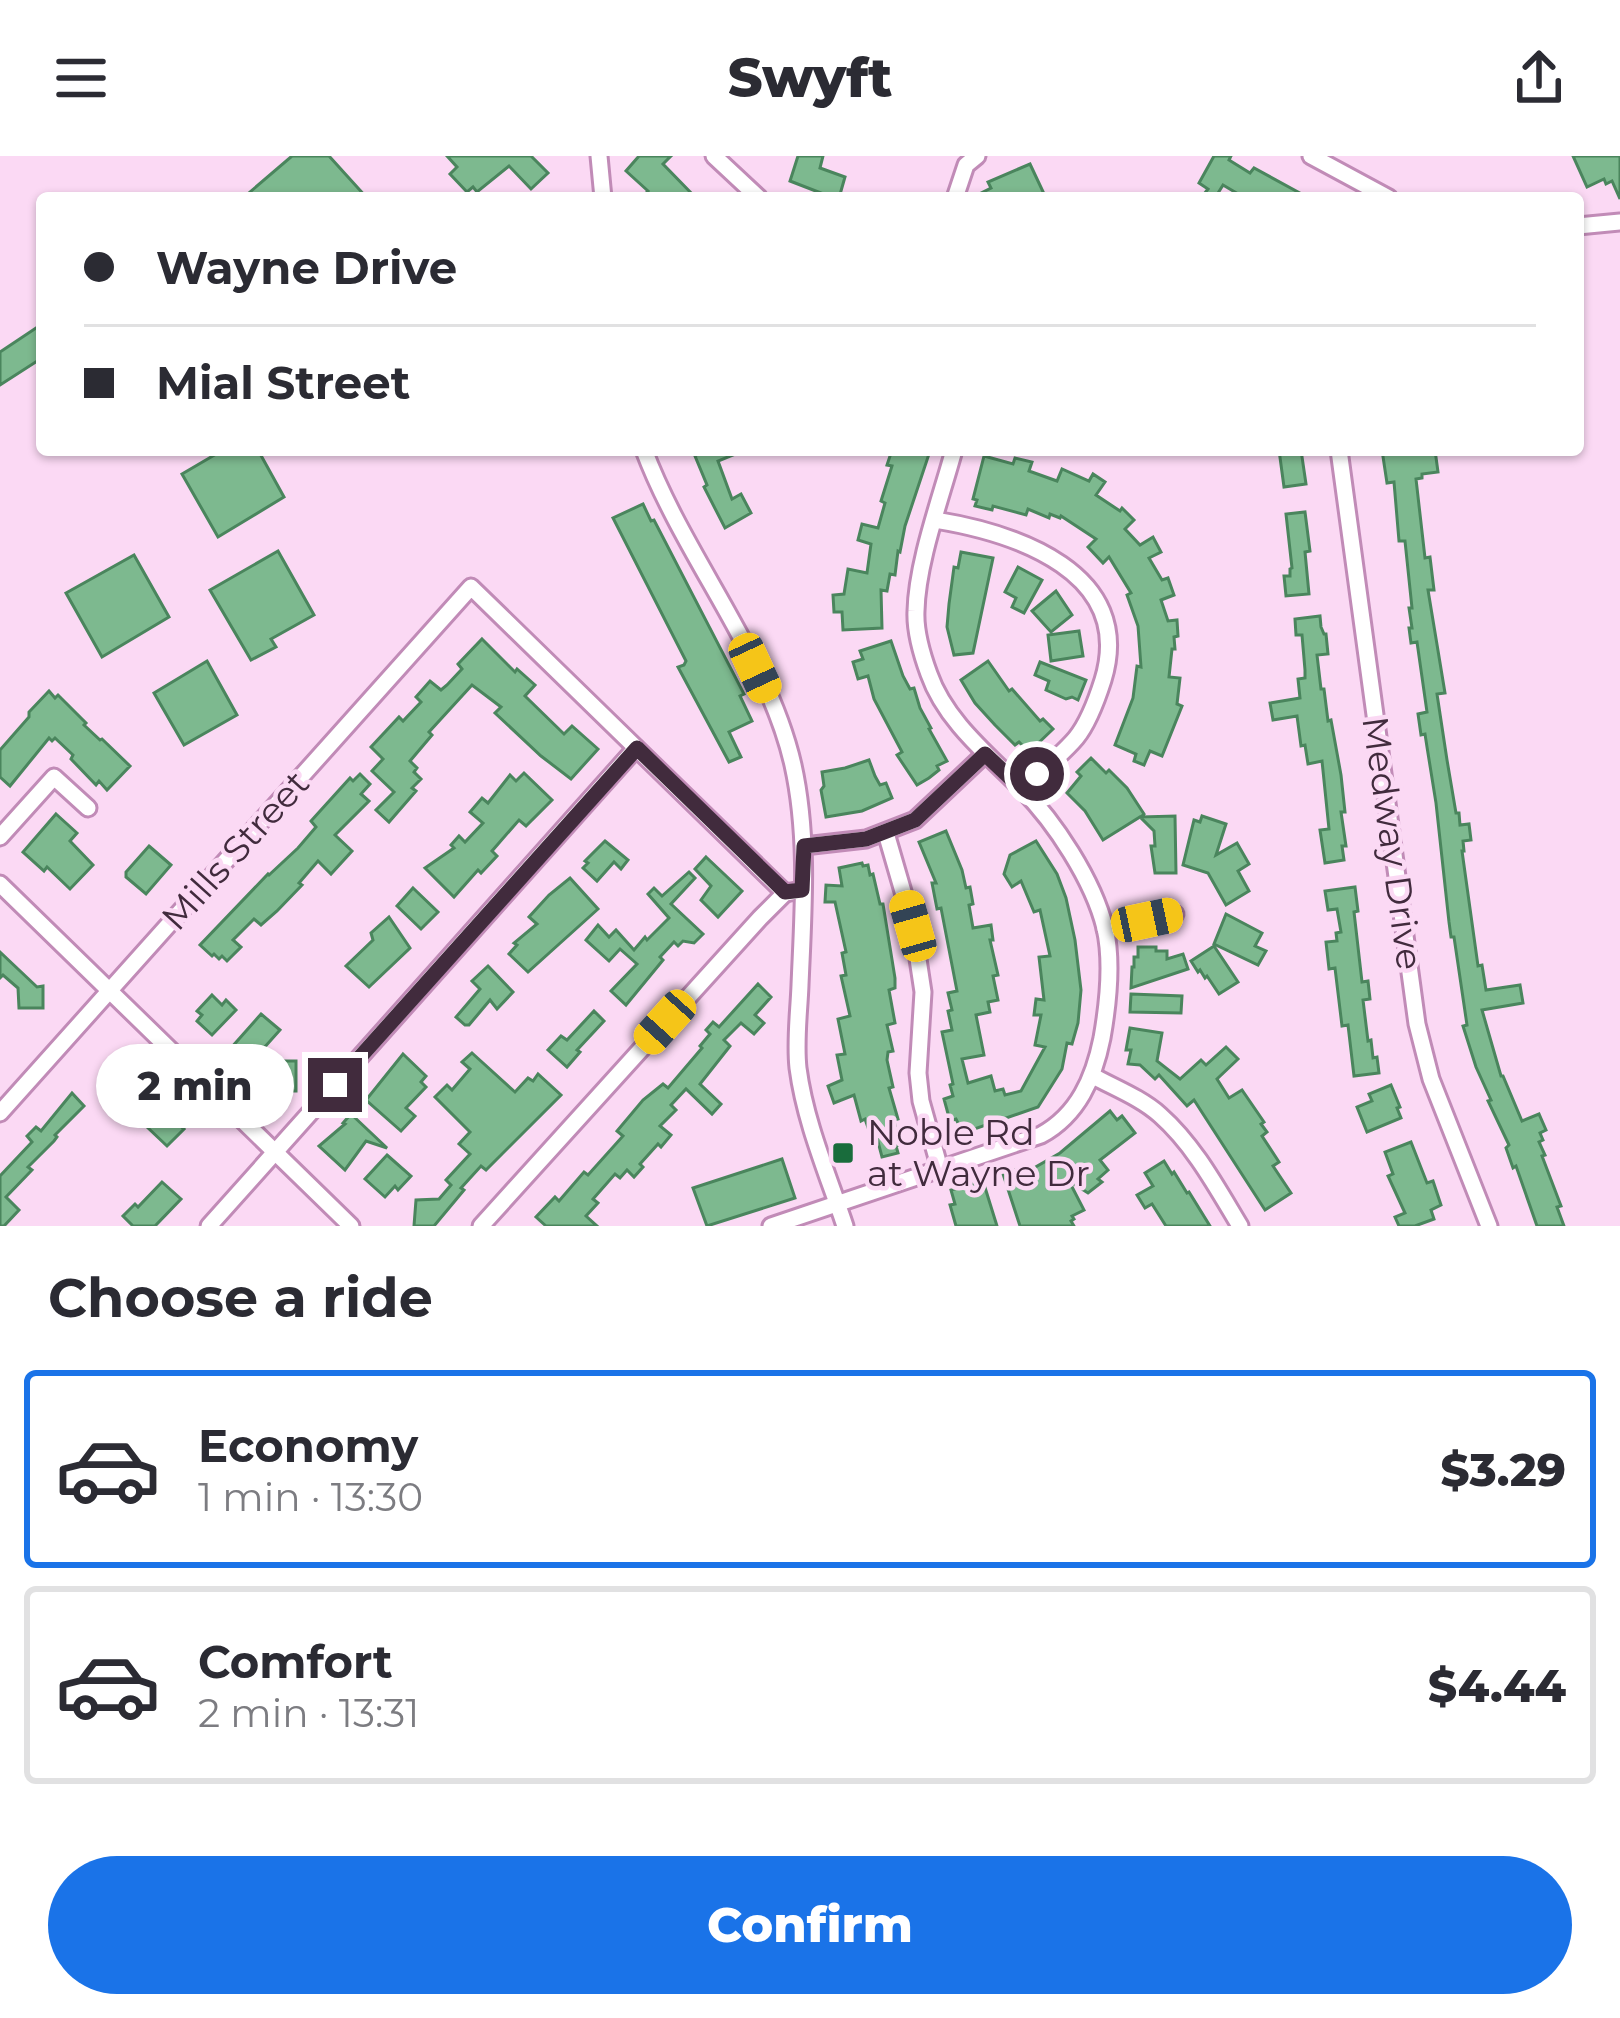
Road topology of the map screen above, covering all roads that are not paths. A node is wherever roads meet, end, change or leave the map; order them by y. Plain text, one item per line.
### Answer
1 (599, 156) edge
2 (714, 156) edge
3 (976, 156) edge
4 (1311, 156) edge
5 (602, 192) edge
6 (753, 192) edge
7 (957, 192) edge
8 (1379, 192) edge
9 (1620, 222) edge
10 (1584, 225) edge
11 (646, 456) edge
12 (951, 456) edge
13 (1340, 456) edge
14 (935, 520) junction
15 (637, 748) junction
16 (985, 754) junction
17 (1022, 789) junction
18 (88, 808) dead end
19 (886, 833) junction
20 (0, 837) edge
21 (804, 846) junction
22 (0, 884) edge
23 (794, 891) junction
24 (1175, 914) dead end
25 (1105, 929) junction
26 (109, 990) junction
27 (1093, 1076) junction
28 (0, 1113) edge
29 (275, 1153) junction
30 (940, 1168) junction
31 (838, 1203) junction
32 (209, 1226) edge
33 (351, 1226) edge
34 (481, 1226) edge
35 (771, 1226) edge
36 (845, 1226) edge
37 (1240, 1226) edge
38 (1489, 1226) edge

1 - 5 street
2 - 6 street
3 - 7 street
4 - 8 street
9 - 10 street
11 - 21 street
12 - 14 street
13 - 38 street, Medway Drive
14 - 16 street
14 - 17 street
15 - 23 street
15 - 26 street, Mills Street
15 - 29 street
16 - 17 street
16 - 19 street
17 - 25 street
18 - 20 street
19 - 21 street
19 - 30 street
21 - 23 street
22 - 26 street
23 - 31 street
23 - 34 street
24 - 25 street
25 - 27 street
26 - 28 street, Mills Street
26 - 29 street
27 - 30 street
27 - 37 street
29 - 32 street
29 - 33 street
30 - 31 street
31 - 35 street
31 - 36 street

